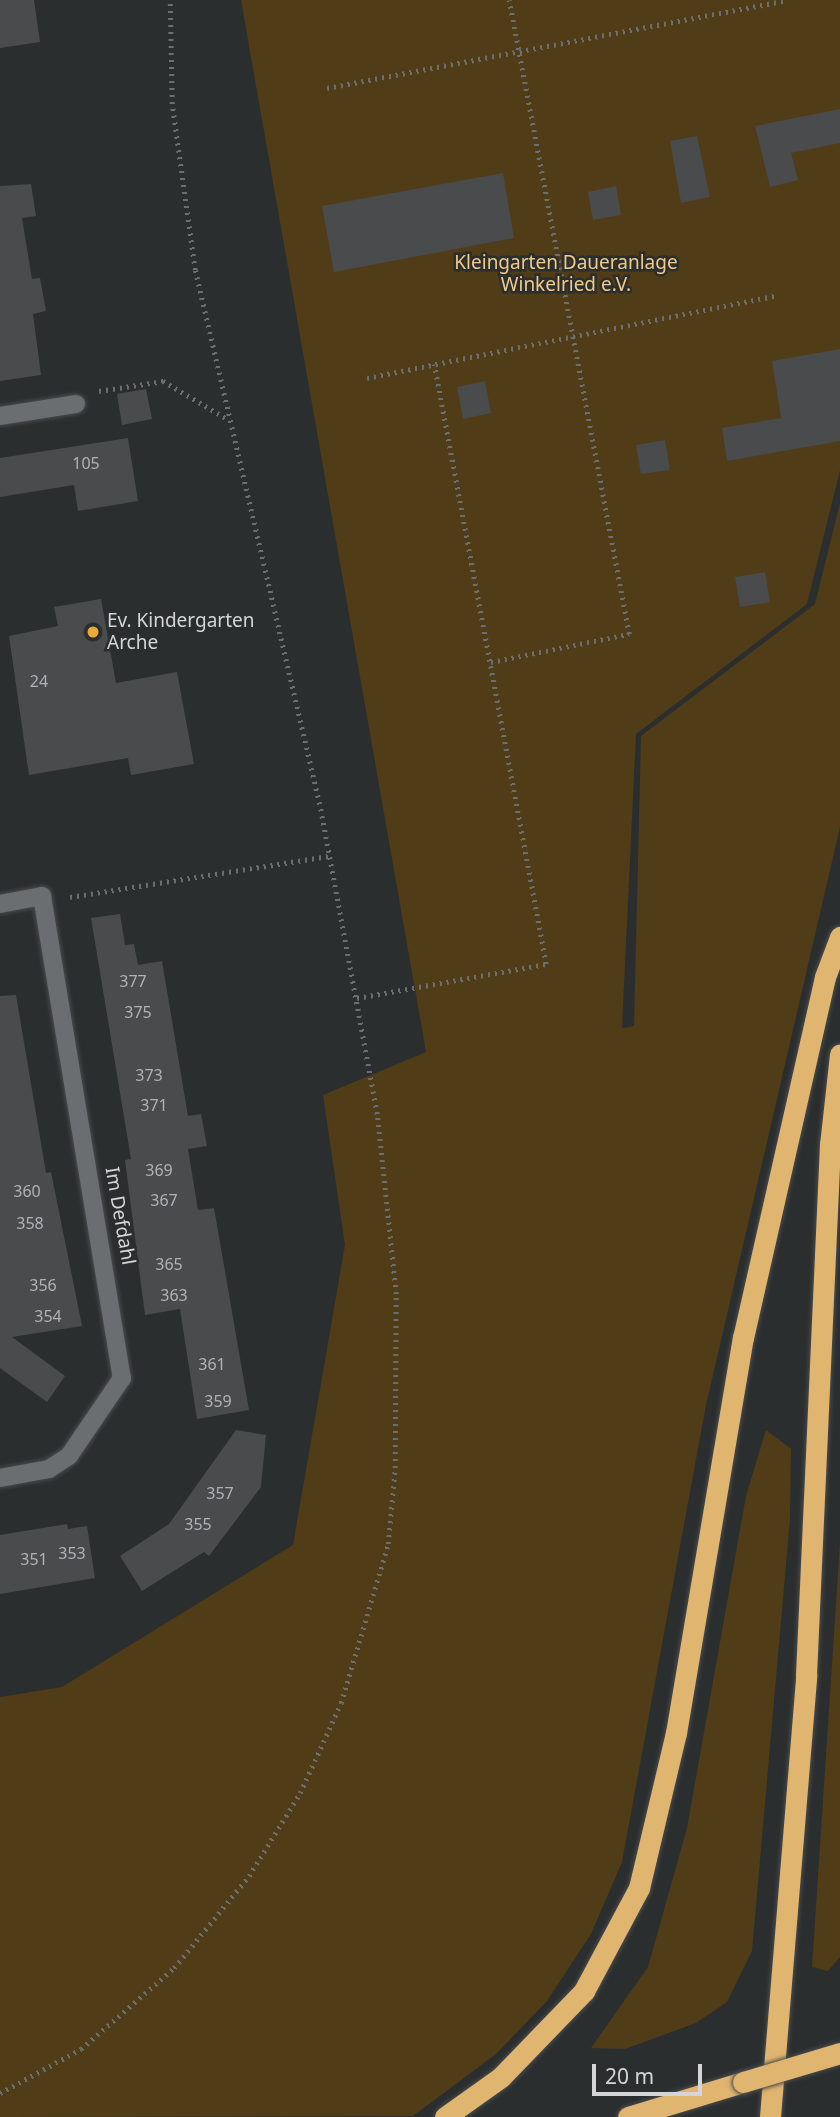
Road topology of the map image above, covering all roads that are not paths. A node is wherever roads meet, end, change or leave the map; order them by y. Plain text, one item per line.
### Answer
1 (76, 404) road end
2 (0, 416) edge
3 (0, 904) edge
4 (840, 937) edge
5 (840, 1055) edge
6 (0, 1478) edge
7 (840, 2053) edge
8 (677, 2109) edge
9 (445, 2117) edge
10 (628, 2117) edge
11 (770, 2117) edge

1 - 2 street
3 - 6 street, Im Defdahl
4 - 9 highway
5 - 11 highway
7 - 8 highway, bridge
8 - 10 highway

